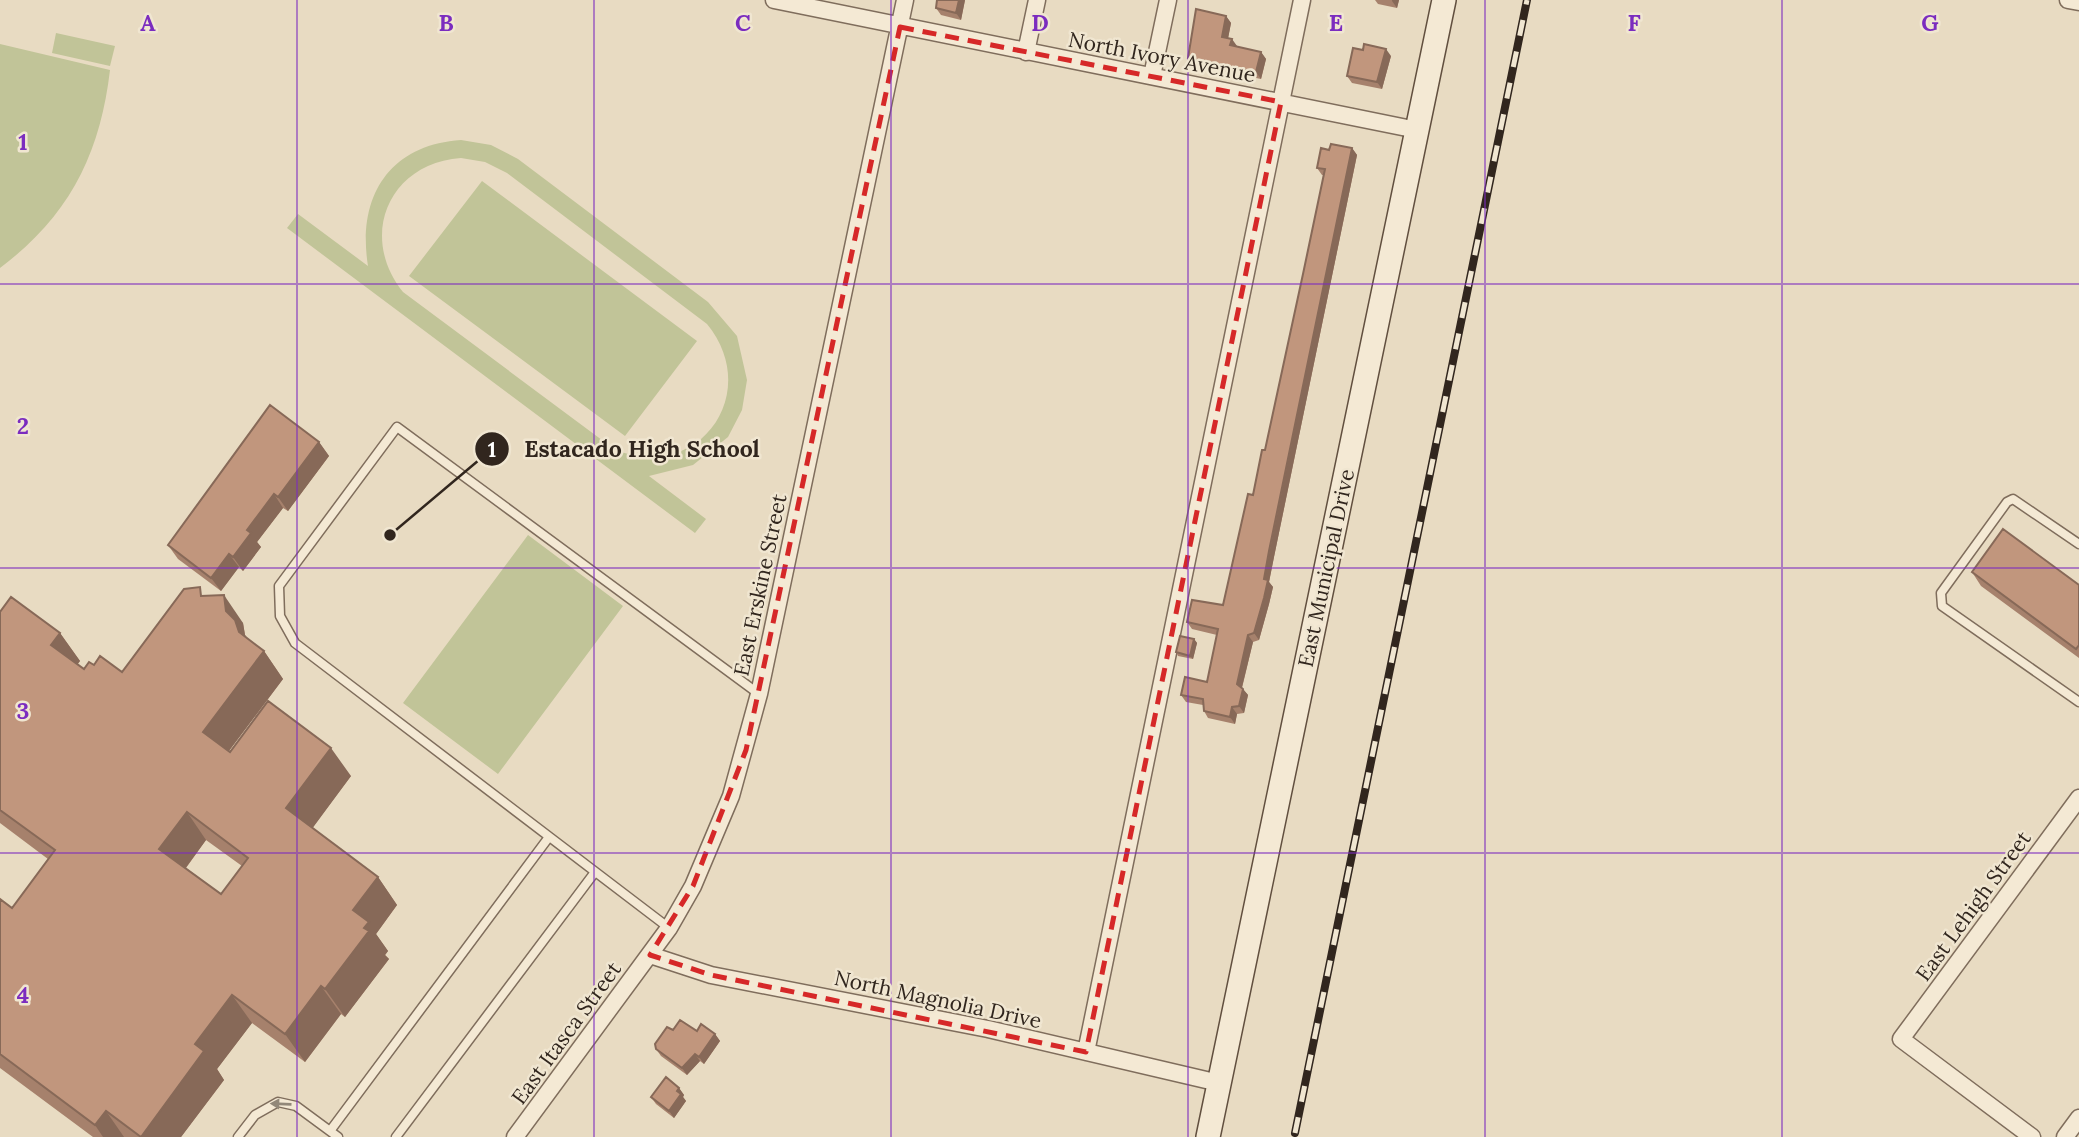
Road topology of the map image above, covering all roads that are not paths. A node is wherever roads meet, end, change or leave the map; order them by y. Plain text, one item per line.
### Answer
1 (774, 0) edge
2 (905, 0) edge
3 (1037, 0) edge
4 (1167, 0) edge
5 (1302, 0) edge
6 (1444, 0) edge
7 (2068, 0) edge
8 (2079, 2) edge
9 (900, 27) junction
10 (1026, 52) junction
11 (1152, 76) junction
12 (1281, 102) junction
13 (1417, 130) junction
14 (2079, 544) edge
15 (759, 695) junction
16 (2079, 702) edge
17 (2079, 799) edge
18 (549, 837) junction
19 (595, 872) junction
20 (669, 928) junction
21 (650, 955) junction
22 (1086, 1052) junction
23 (1219, 1083) junction
24 (2079, 1118) edge
25 (330, 1131) junction
26 (238, 1137) edge
27 (338, 1137) edge
28 (396, 1137) edge
29 (515, 1137) edge
30 (1208, 1137) edge
31 (2032, 1137) edge
32 (2065, 1137) edge

1 - 9 street, North Ivory Avenue
2 - 9 street, East Erskine Street
3 - 10 street
4 - 11 street
5 - 12 street
6 - 13 street, East Municipal Drive
7 - 8 street
9 - 10 street, North Ivory Avenue
9 - 15 street, East Erskine Street
10 - 11 street, North Ivory Avenue
11 - 12 street, North Ivory Avenue
12 - 13 street, North Ivory Avenue
12 - 22 street
13 - 23 street, East Municipal Drive
14 - 16 lane
15 - 18 lane
15 - 20 street, East Erskine Street
17 - 31 street, East Lehigh Street
18 - 19 lane
18 - 25 lane
19 - 20 lane
19 - 28 lane
20 - 21 street, East Erskine Street
21 - 22 street, North Magnolia Drive
21 - 29 street, East Itasca Street
22 - 23 street, North Magnolia Drive
23 - 30 street, East Municipal Drive
24 - 32 street
25 -> 26 lane
25 - 27 lane

